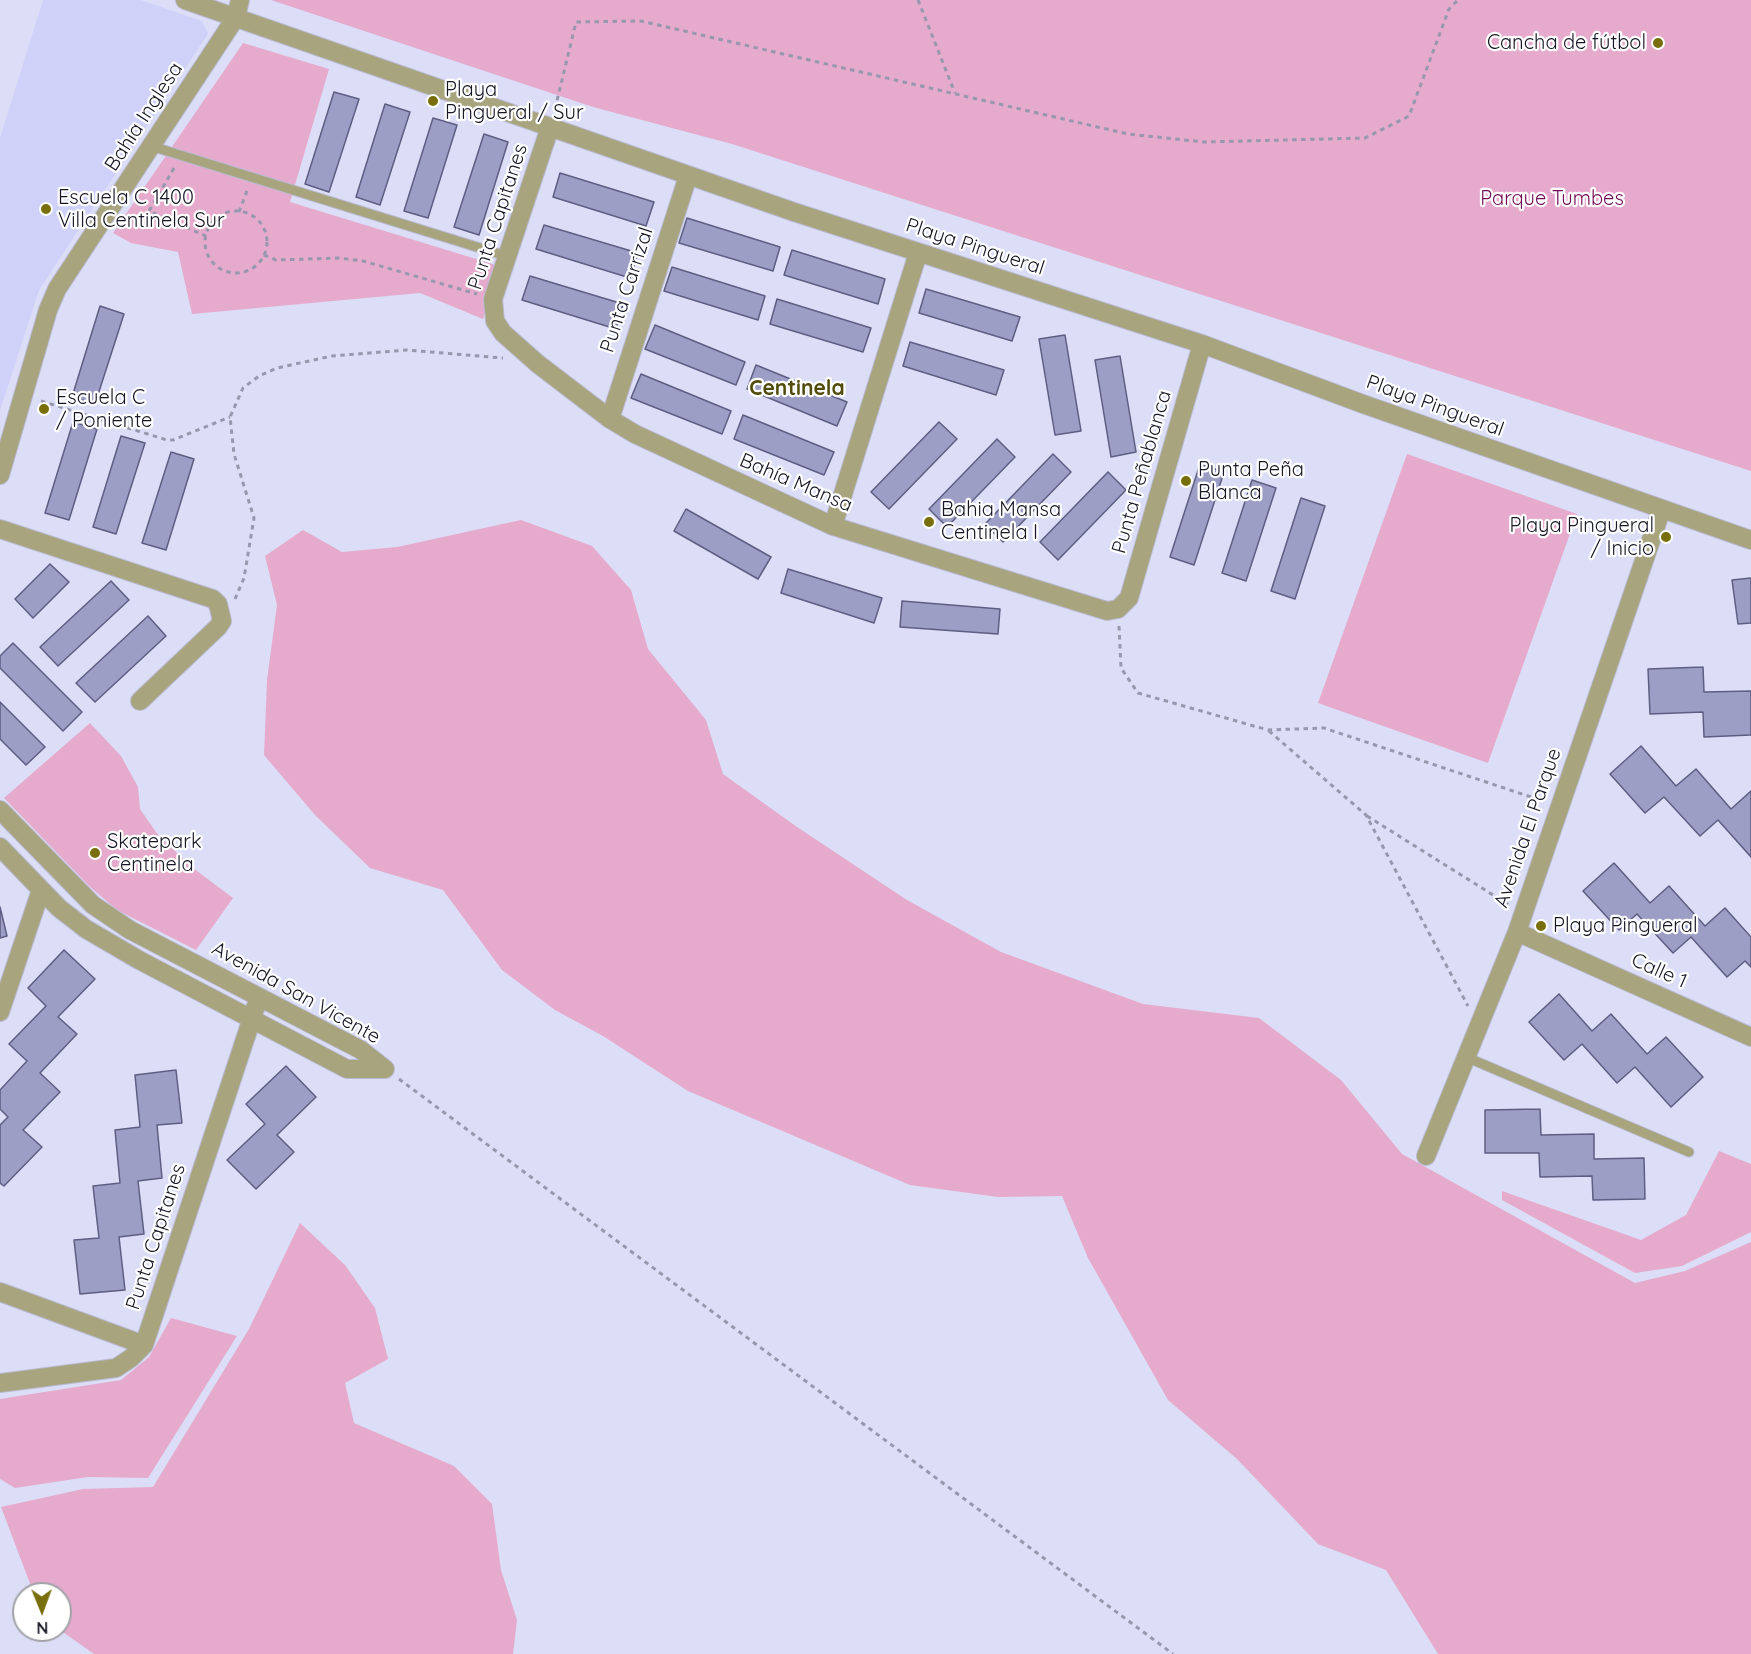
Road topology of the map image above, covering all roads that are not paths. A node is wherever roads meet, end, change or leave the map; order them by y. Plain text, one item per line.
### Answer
1 (185, 0) edge
2 (238, 8) edge
3 (550, 128) junction
4 (151, 146) junction
5 (688, 176) junction
6 (918, 253) junction
7 (506, 256) junction
8 (495, 321) joint
9 (1202, 344) junction
10 (610, 419) junction
11 (0, 475) edge
12 (1661, 511) junction
13 (833, 526) junction
14 (0, 530) edge
15 (1751, 540) edge
16 (1118, 609) joint
17 (140, 700) dead end
18 (0, 810) edge
19 (0, 847) edge
20 (41, 890) junction
21 (1517, 932) junction
22 (259, 997) junction
23 (0, 1012) edge
24 (251, 1018) junction
25 (1751, 1037) edge
26 (1466, 1057) junction
27 (1689, 1152) dead end
28 (1426, 1156) dead end
29 (0, 1292) edge
30 (144, 1345) junction
31 (0, 1383) edge

1 - 2 street, Playa Pingueral
2 - 3 street, Playa Pingueral
2 - 4 street, Bahía Inglesa
3 - 5 street, Playa Pingueral
3 - 7 street, Punta Capitanes
4 - 7 lane
4 - 11 street, Bahía Inglesa
5 - 6 street, Playa Pingueral
5 - 10 street, Punta Carrizal
6 - 9 street, Playa Pingueral
6 - 13 street
7 - 8 street, Punta Capitanes
8 - 10 street, Bahía Mansa
9 - 12 street, Playa Pingueral
9 - 16 street, Punta Peñablanca
10 - 13 street, Bahía Mansa
12 - 15 street, Playa Pingueral
12 - 21 street, Avenida El Parque
13 - 16 street, Bahía Mansa
14 - 17 street
18 - 22 street, Avenida San Vicente
19 - 20 street, Avenida San Vicente
20 - 23 street
20 - 24 street, Avenida San Vicente
21 - 25 street, Calle 1
21 - 26 street, Avenida El Parque
22 - 24 street, Punta Capitanes
22 - 24 street, Avenida San Vicente
24 - 30 street, Punta Capitanes
26 - 27 lane
26 - 28 street, Avenida El Parque
29 - 30 street
30 - 31 street

